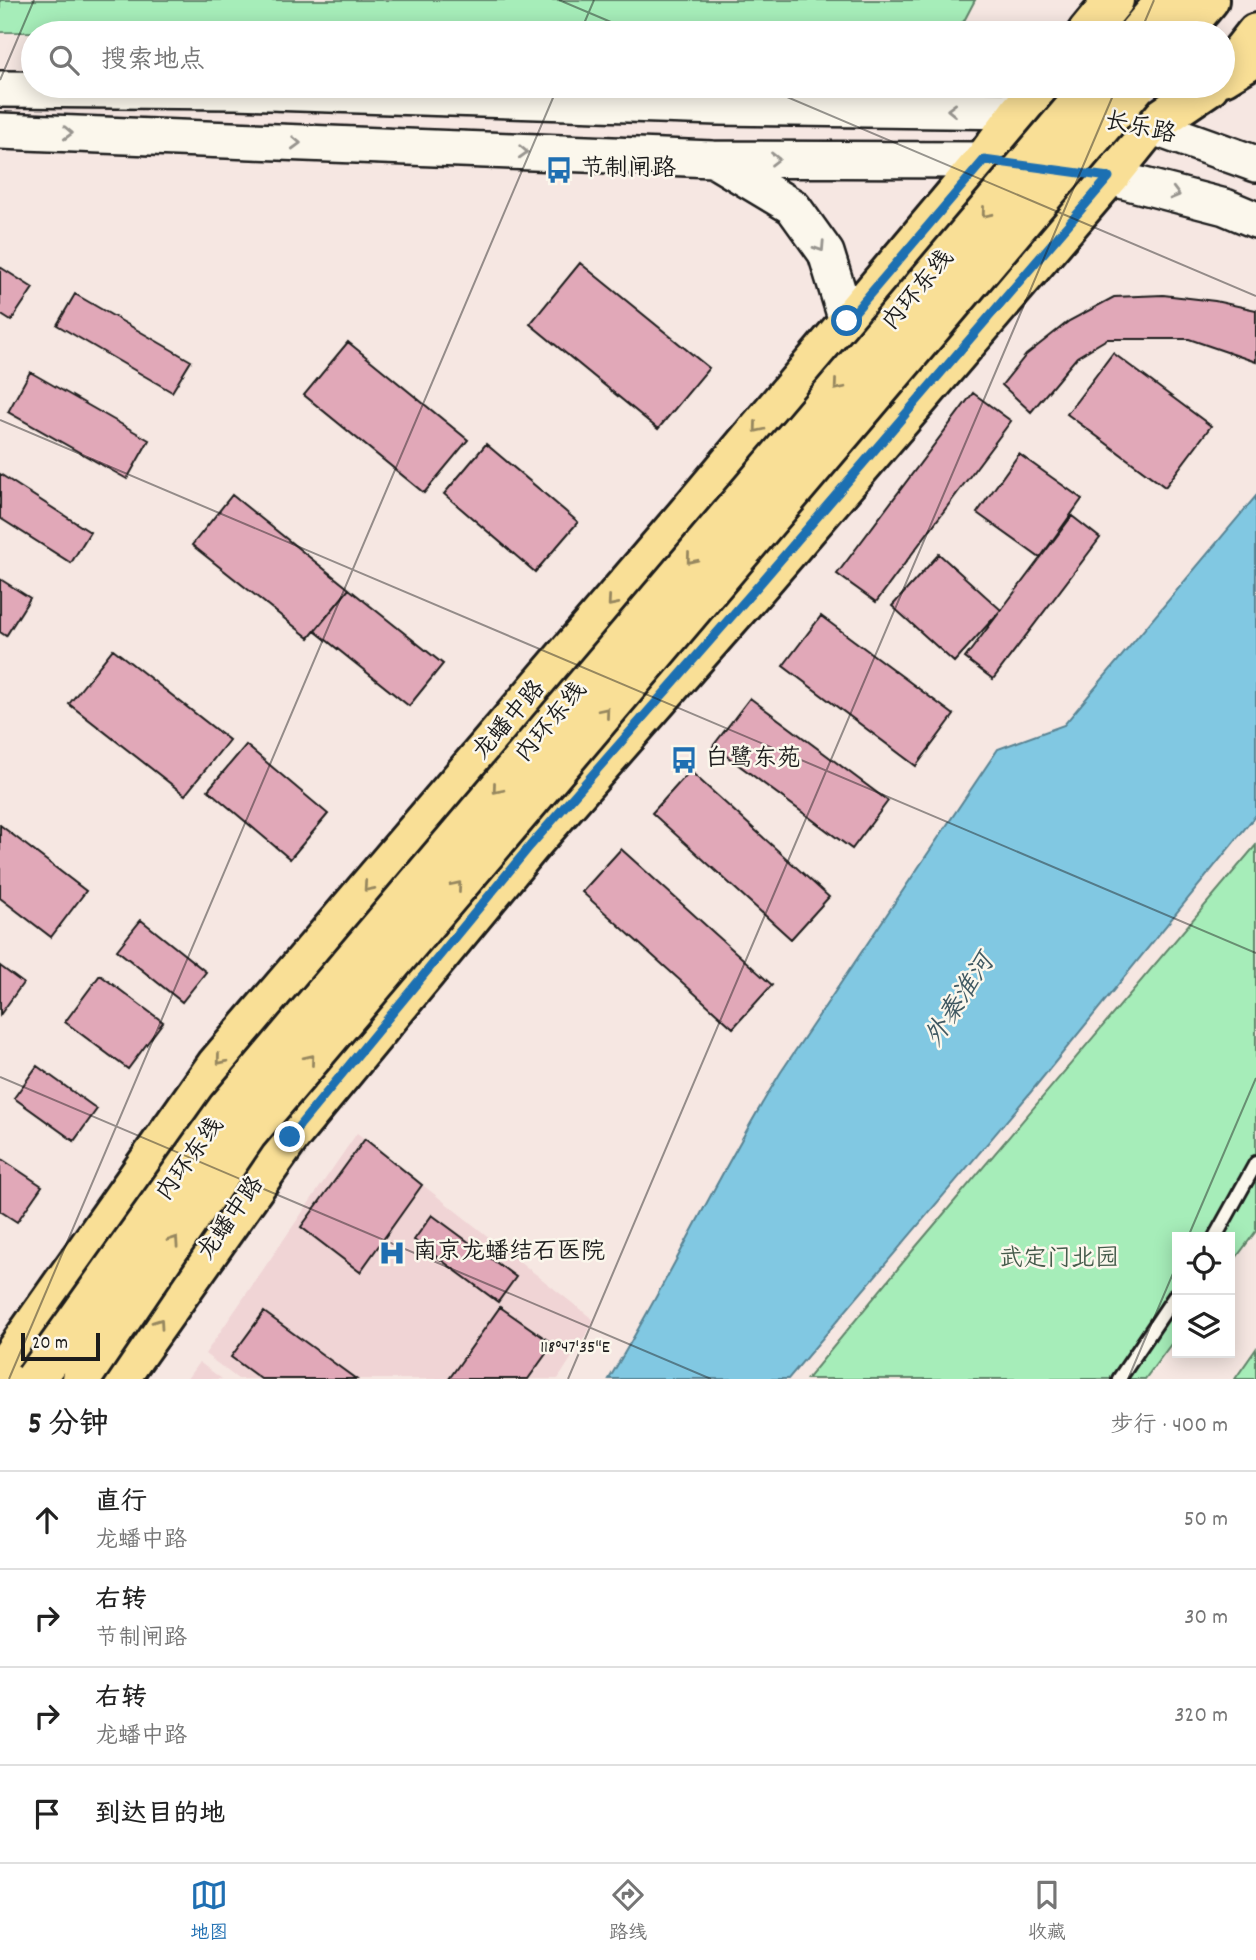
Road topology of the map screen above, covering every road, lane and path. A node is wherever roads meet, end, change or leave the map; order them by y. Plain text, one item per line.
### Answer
1 (1114, 0) edge
2 (1166, 0) edge
3 (1209, 0) edge
4 (1097, 21) edge
5 (1148, 21) edge
6 (1191, 21) edge
7 (1256, 33) edge
8 (1256, 56) edge
9 (1235, 60) edge
10 (1235, 69) edge
11 (0, 89) edge
12 (21, 89) edge
13 (447, 98) edge
14 (1083, 98) edge
15 (1126, 98) edge
16 (1191, 98) edge
17 (1032, 99) edge
18 (1150, 126) junction
19 (0, 131) edge
20 (713, 159) junction
21 (984, 160) junction
22 (1256, 164) edge
23 (1109, 177) junction
24 (1256, 220) edge
25 (847, 321) junction
26 (1256, 1163) edge
27 (1218, 1232) edge
28 (1176, 1295) edge
29 (0, 1373) edge
30 (35, 1379) edge
31 (81, 1379) edge
32 (119, 1379) edge
33 (1119, 1379) edge

1 - 4 main road
2 - 5 main road
3 - 6 main road
7 - 9 main road
8 - 10 main road
12 -> 11 main road
17 -> 13 main road
14 -> 30 main road, 内环东线, bridge
31 -> 15 main road, 内环东线, bridge
16 - 18 main road, 龙蟠中路
17 - 18 main road, 长乐路
17 - 21 main road, 龙蟠中路
18 - 22 main road, 长乐路
18 - 23 main road, 龙蟠中路
19 -> 20 main road
20 -> 21 main road
20 -> 25 main road
21 - 23 main road
21 - 25 main road, 龙蟠中路
23 -> 24 main road
32 -> 23 main road, 龙蟠中路
25 -> 29 main road, 龙蟠中路
26 - 27 lane
28 - 33 lane

